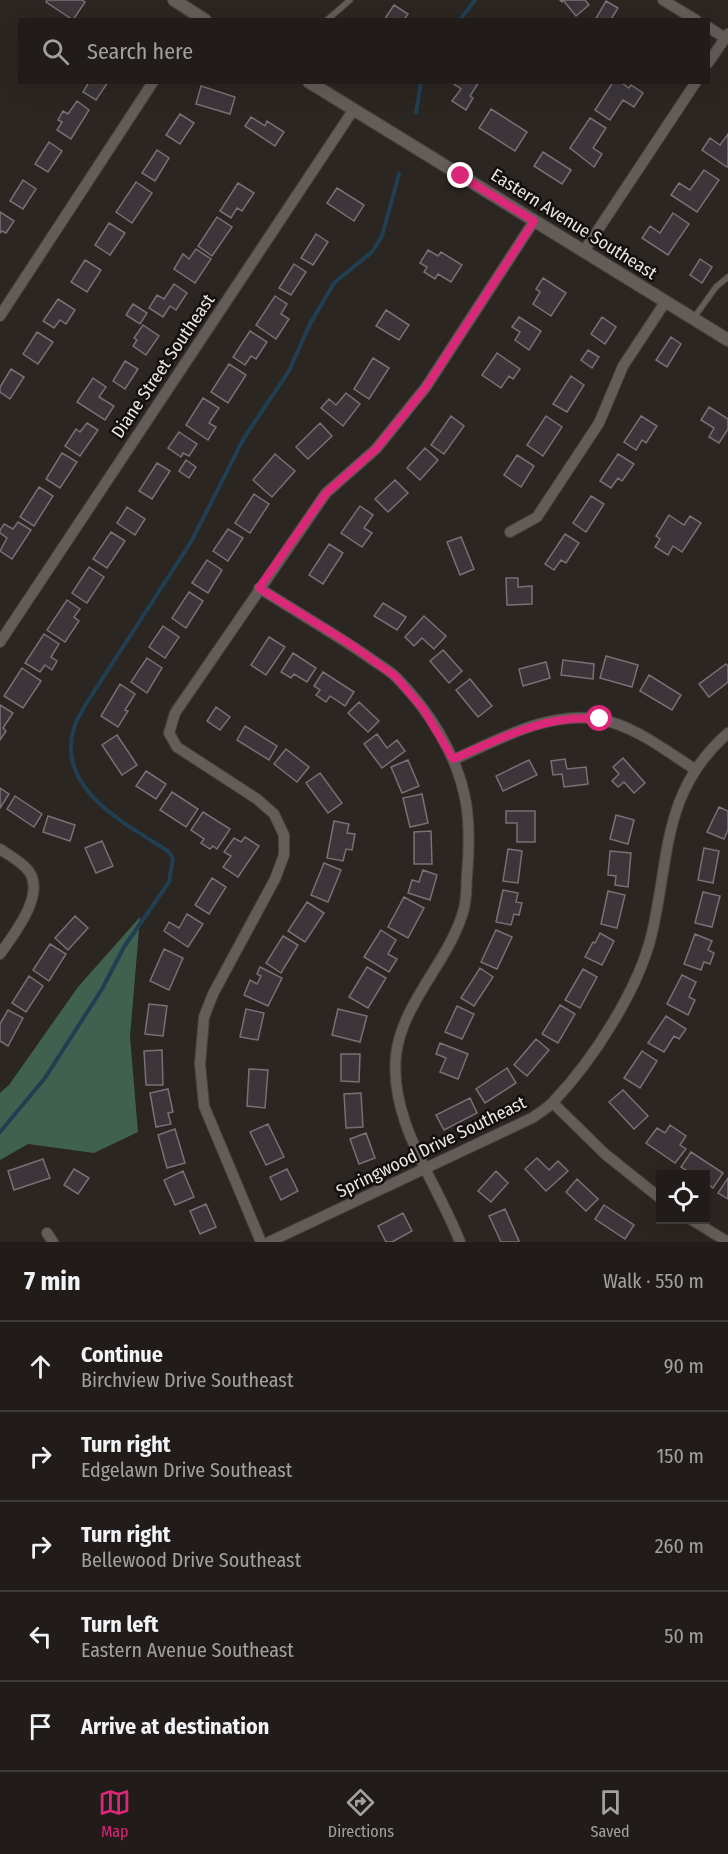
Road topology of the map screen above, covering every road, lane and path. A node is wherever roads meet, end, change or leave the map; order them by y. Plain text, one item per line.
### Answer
1 (174, 0) edge
2 (350, 0) edge
3 (663, 0) edge
4 (199, 18) edge
5 (329, 18) edge
6 (693, 18) edge
7 (710, 28) edge
8 (727, 36) edge
9 (710, 60) edge
10 (152, 84) edge
11 (312, 84) edge
12 (695, 84) edge
13 (354, 109) junction
14 (534, 221) junction
15 (584, 251) junction
16 (728, 277) edge
17 (666, 302) junction
18 (0, 316) edge
19 (693, 319) junction
20 (728, 340) edge
21 (510, 532) dead end
22 (259, 588) junction
23 (0, 642) edge
24 (728, 733) edge
25 (453, 759) junction
26 (696, 770) junction
27 (0, 849) edge
28 (0, 954) edge
29 (553, 1102) junction
30 (426, 1169) junction
31 (656, 1195) edge
32 (699, 1224) edge
33 (261, 1242) edge
34 (269, 1242) edge
35 (460, 1242) edge
36 (728, 1242) edge

1 - 4 street
2 - 5 lane
3 - 6 street
7 - 8 street
8 - 9 street
10 - 18 street
11 - 13 street, Eastern Avenue Southeast
12 - 15 street
13 - 14 street, Eastern Avenue Southeast
13 - 23 street, Diane Street Southeast
14 - 15 street, Eastern Avenue Southeast
14 - 22 street
15 - 17 street, Eastern Avenue Southeast
16 - 19 lane
17 - 19 street, Eastern Avenue Southeast
17 - 21 street
19 - 20 street, Eastern Avenue Southeast
22 - 25 street
22 - 33 street
24 - 26 street, Springwood Drive Southeast
25 - 26 street
25 - 30 street
26 - 29 street, Springwood Drive Southeast
27 - 28 street
29 - 30 street, Springwood Drive Southeast
29 - 31 street
30 - 34 street, Springwood Drive Southeast
30 - 35 street
32 - 36 street

